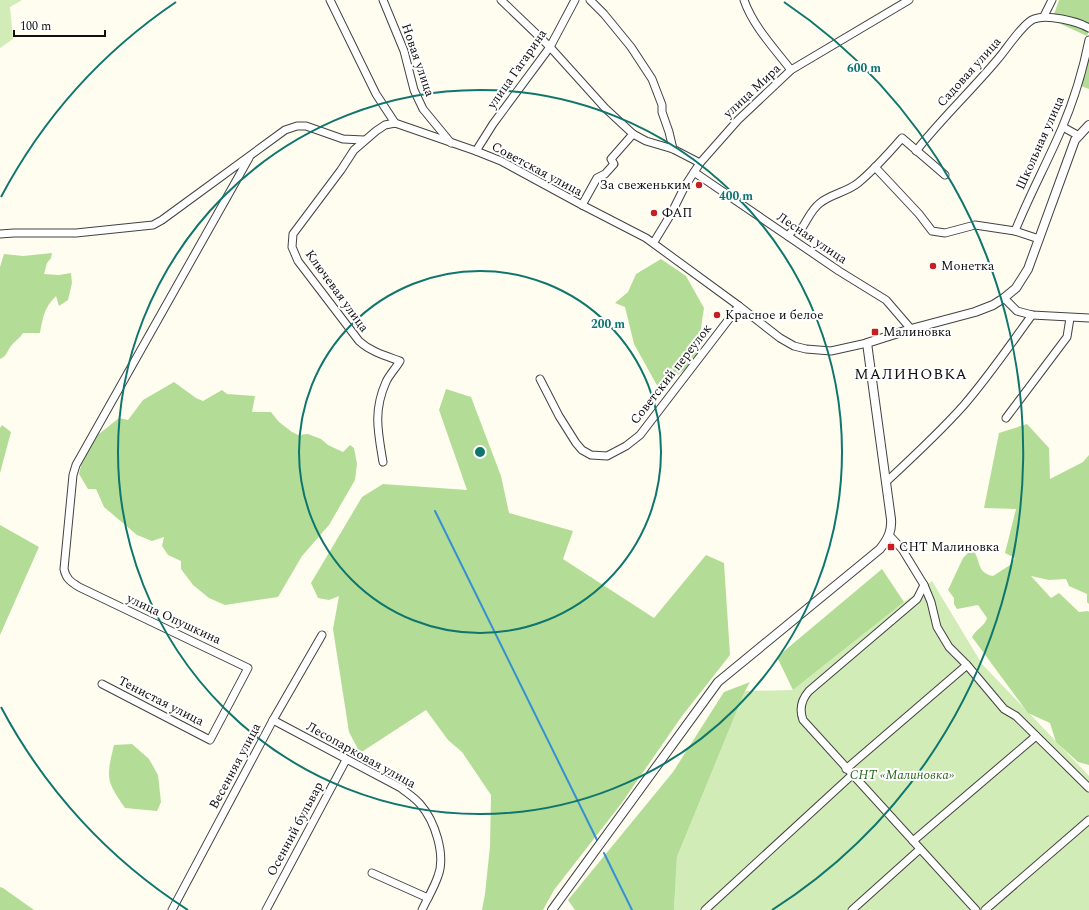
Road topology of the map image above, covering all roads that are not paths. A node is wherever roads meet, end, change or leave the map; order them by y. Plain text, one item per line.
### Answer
1 (330, 0) edge
2 (383, 0) edge
3 (501, 0) edge
4 (575, 0) edge
5 (590, 0) edge
6 (744, 0) edge
7 (909, 0) edge
8 (1052, 0) edge
9 (1044, 16) junction
10 (1089, 28) edge
11 (1089, 40) edge
12 (550, 47) junction
13 (791, 70) junction
14 (395, 123) junction
15 (1089, 125) edge
16 (1063, 127) junction
17 (633, 134) junction
18 (1079, 136) junction
19 (364, 140) junction
20 (452, 143) junction
21 (673, 149) junction
22 (476, 151) junction
23 (916, 151) junction
24 (249, 158) junction
25 (700, 163) junction
26 (875, 167) junction
27 (694, 172) junction
28 (945, 174) dead end
29 (582, 205) junction
30 (1015, 231) junction
31 (0, 234) edge
32 (788, 236) junction
33 (1039, 239) junction
34 (654, 242) junction
35 (1004, 298) junction
36 (739, 306) junction
37 (1032, 315) junction
38 (1070, 318) junction
39 (1089, 318) edge
40 (911, 329) junction
41 (868, 343) junction
42 (540, 379) dead end
43 (1006, 418) dead end
44 (383, 462) dead end
45 (886, 482) junction
46 (890, 535) junction
47 (924, 585) junction
48 (322, 635) dead end
49 (967, 665) junction
50 (102, 684) dead end
51 (273, 720) junction
52 (1036, 736) junction
53 (210, 740) joint
54 (346, 760) junction
55 (846, 769) junction
56 (852, 776) junction
57 (1089, 788) edge
58 (1089, 820) edge
59 (913, 841) junction
60 (920, 849) junction
61 (372, 873) dead end
62 (428, 898) junction
63 (172, 910) edge
64 (266, 910) edge
65 (422, 910) edge
66 (552, 910) edge
67 (706, 910) edge
68 (852, 910) edge
69 (976, 910) edge
70 (985, 910) edge

1 - 14 street
2 - 20 street, Новая улица
3 - 12 street
4 - 12 street, улица Гагарина
5 - 21 street
6 - 13 street
7 - 13 street, улица Мира
8 - 9 street
9 - 10 street
9 - 23 street, Садовая улица
11 - 16 street, Школьная улица
12 - 17 street
12 - 22 street, улица Гагарина
13 - 25 street, улица Мира
14 - 19 street
14 - 20 street, Советская улица
15 - 18 street
16 - 18 street
16 - 30 street, Школьная улица
17 - 21 street
17 - 29 street
18 - 33 street
19 - 24 street
19 - 44 street, Ключевая улица
20 - 22 street, Советская улица
21 - 25 street
22 - 29 street, Советская улица
23 - 26 street
23 - 28 street
24 - 31 street
24 - 53 street, улица Опушкина
25 - 27 street, улица Мира
26 - 30 street
26 - 32 street
27 - 32 street, Лесная улица
27 - 34 street, улица Мира
29 - 34 street, Советская улица
30 - 33 street
32 - 40 street, Лесная улица
33 - 35 street
34 - 36 street, Советская улица
35 - 37 street
35 - 40 street
36 - 41 street, Советская улица
36 - 42 street, Советский переулок
37 - 38 street
37 - 45 street
38 - 39 street
38 - 43 street
40 - 41 street
41 - 45 street
45 - 46 street
46 - 47 street
46 - 66 street
47 - 49 street
47 - 55 street
48 - 51 street, Весенняя улица
49 - 52 street
49 - 55 street
50 - 53 street, Тенистая улица
51 - 54 street, Лесопарковая улица
51 - 63 street, Весенняя улица
52 - 57 street
52 - 59 street
54 - 62 street, Лесопарковая улица
54 - 64 street, Осенний бульвар
55 - 56 street
56 - 59 street
56 - 67 street
58 - 70 street
59 - 60 street
60 - 68 street
60 - 69 street
61 - 62 street
62 - 65 street, Лесопарковая улица

